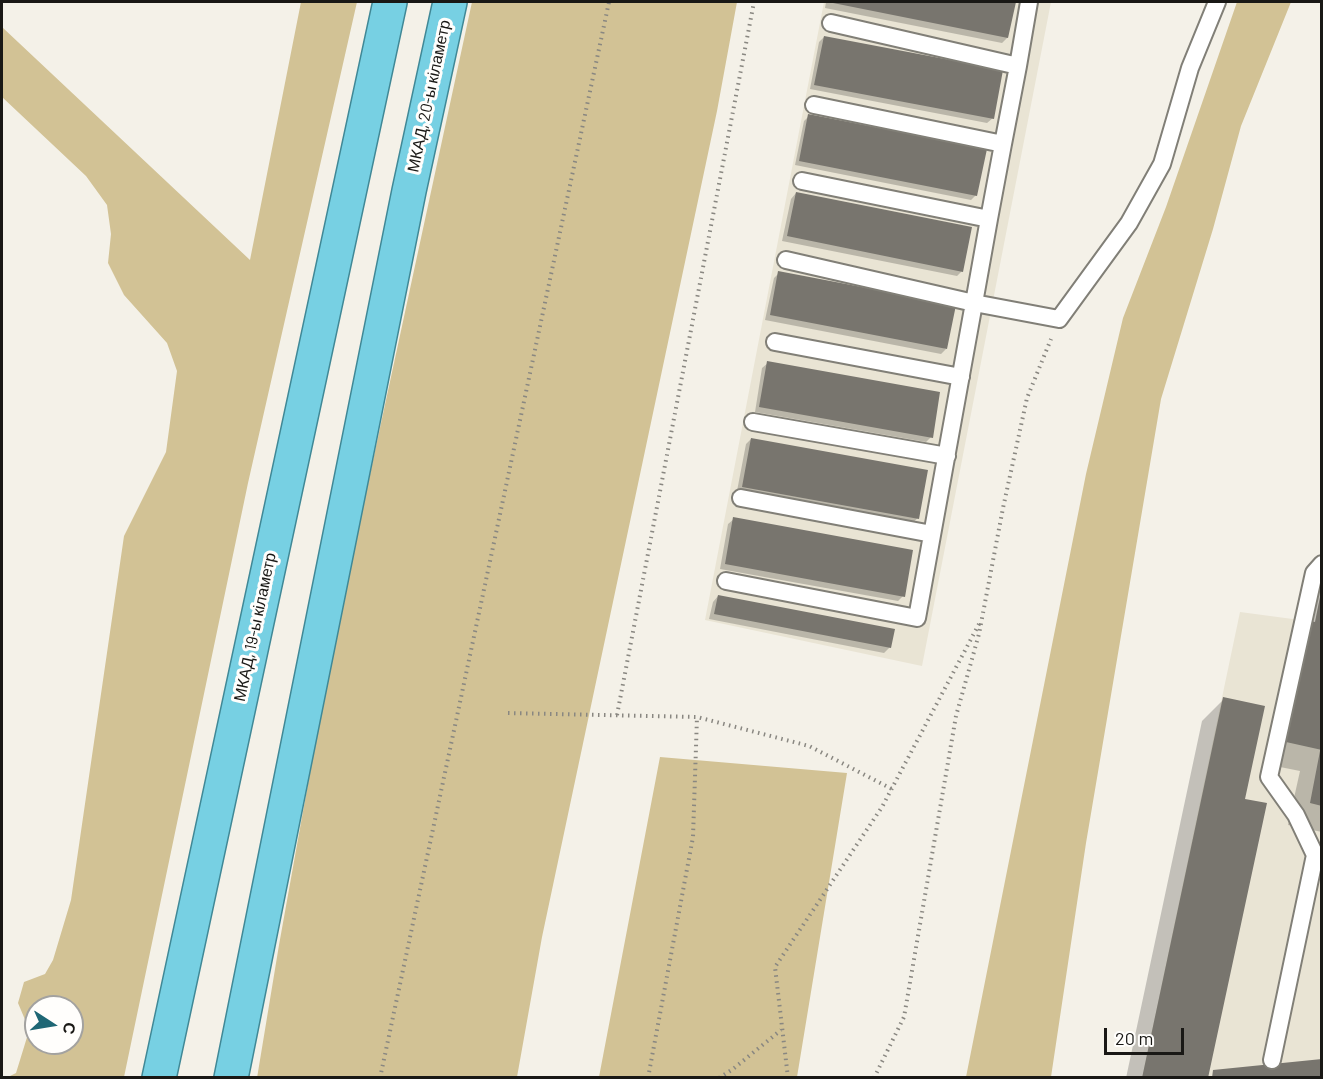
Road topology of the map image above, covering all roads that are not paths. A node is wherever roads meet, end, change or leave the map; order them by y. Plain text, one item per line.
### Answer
1 (390, 2) edge
2 (450, 2) edge
3 (1029, 2) edge
4 (1217, 2) edge
5 (831, 23) dead end
6 (1018, 66) junction
7 (814, 105) dead end
8 (1003, 144) junction
9 (802, 181) dead end
10 (989, 219) junction
11 (786, 260) dead end
12 (974, 303) junction
13 (776, 342) dead end
14 (961, 376) junction
15 (753, 422) dead end
16 (946, 456) junction
17 (741, 498) dead end
18 (932, 534) junction
19 (1322, 564) edge
20 (726, 581) dead end
21 (1272, 1060) dead end
22 (159, 1077) edge
23 (231, 1077) edge

1 - 22 highway, МКАД, 19-ы кіламетр
2 - 23 highway, МКАД, 20-ы кіламетр
3 - 6 lane
4 - 12 lane
5 - 6 lane
6 - 8 lane
7 - 8 lane
8 - 10 lane
9 - 10 lane
10 - 12 lane
11 - 12 lane
12 - 14 lane
13 - 14 lane
14 - 16 lane
15 - 16 lane
16 - 18 lane
17 - 18 lane
18 - 20 lane
19 - 21 lane

